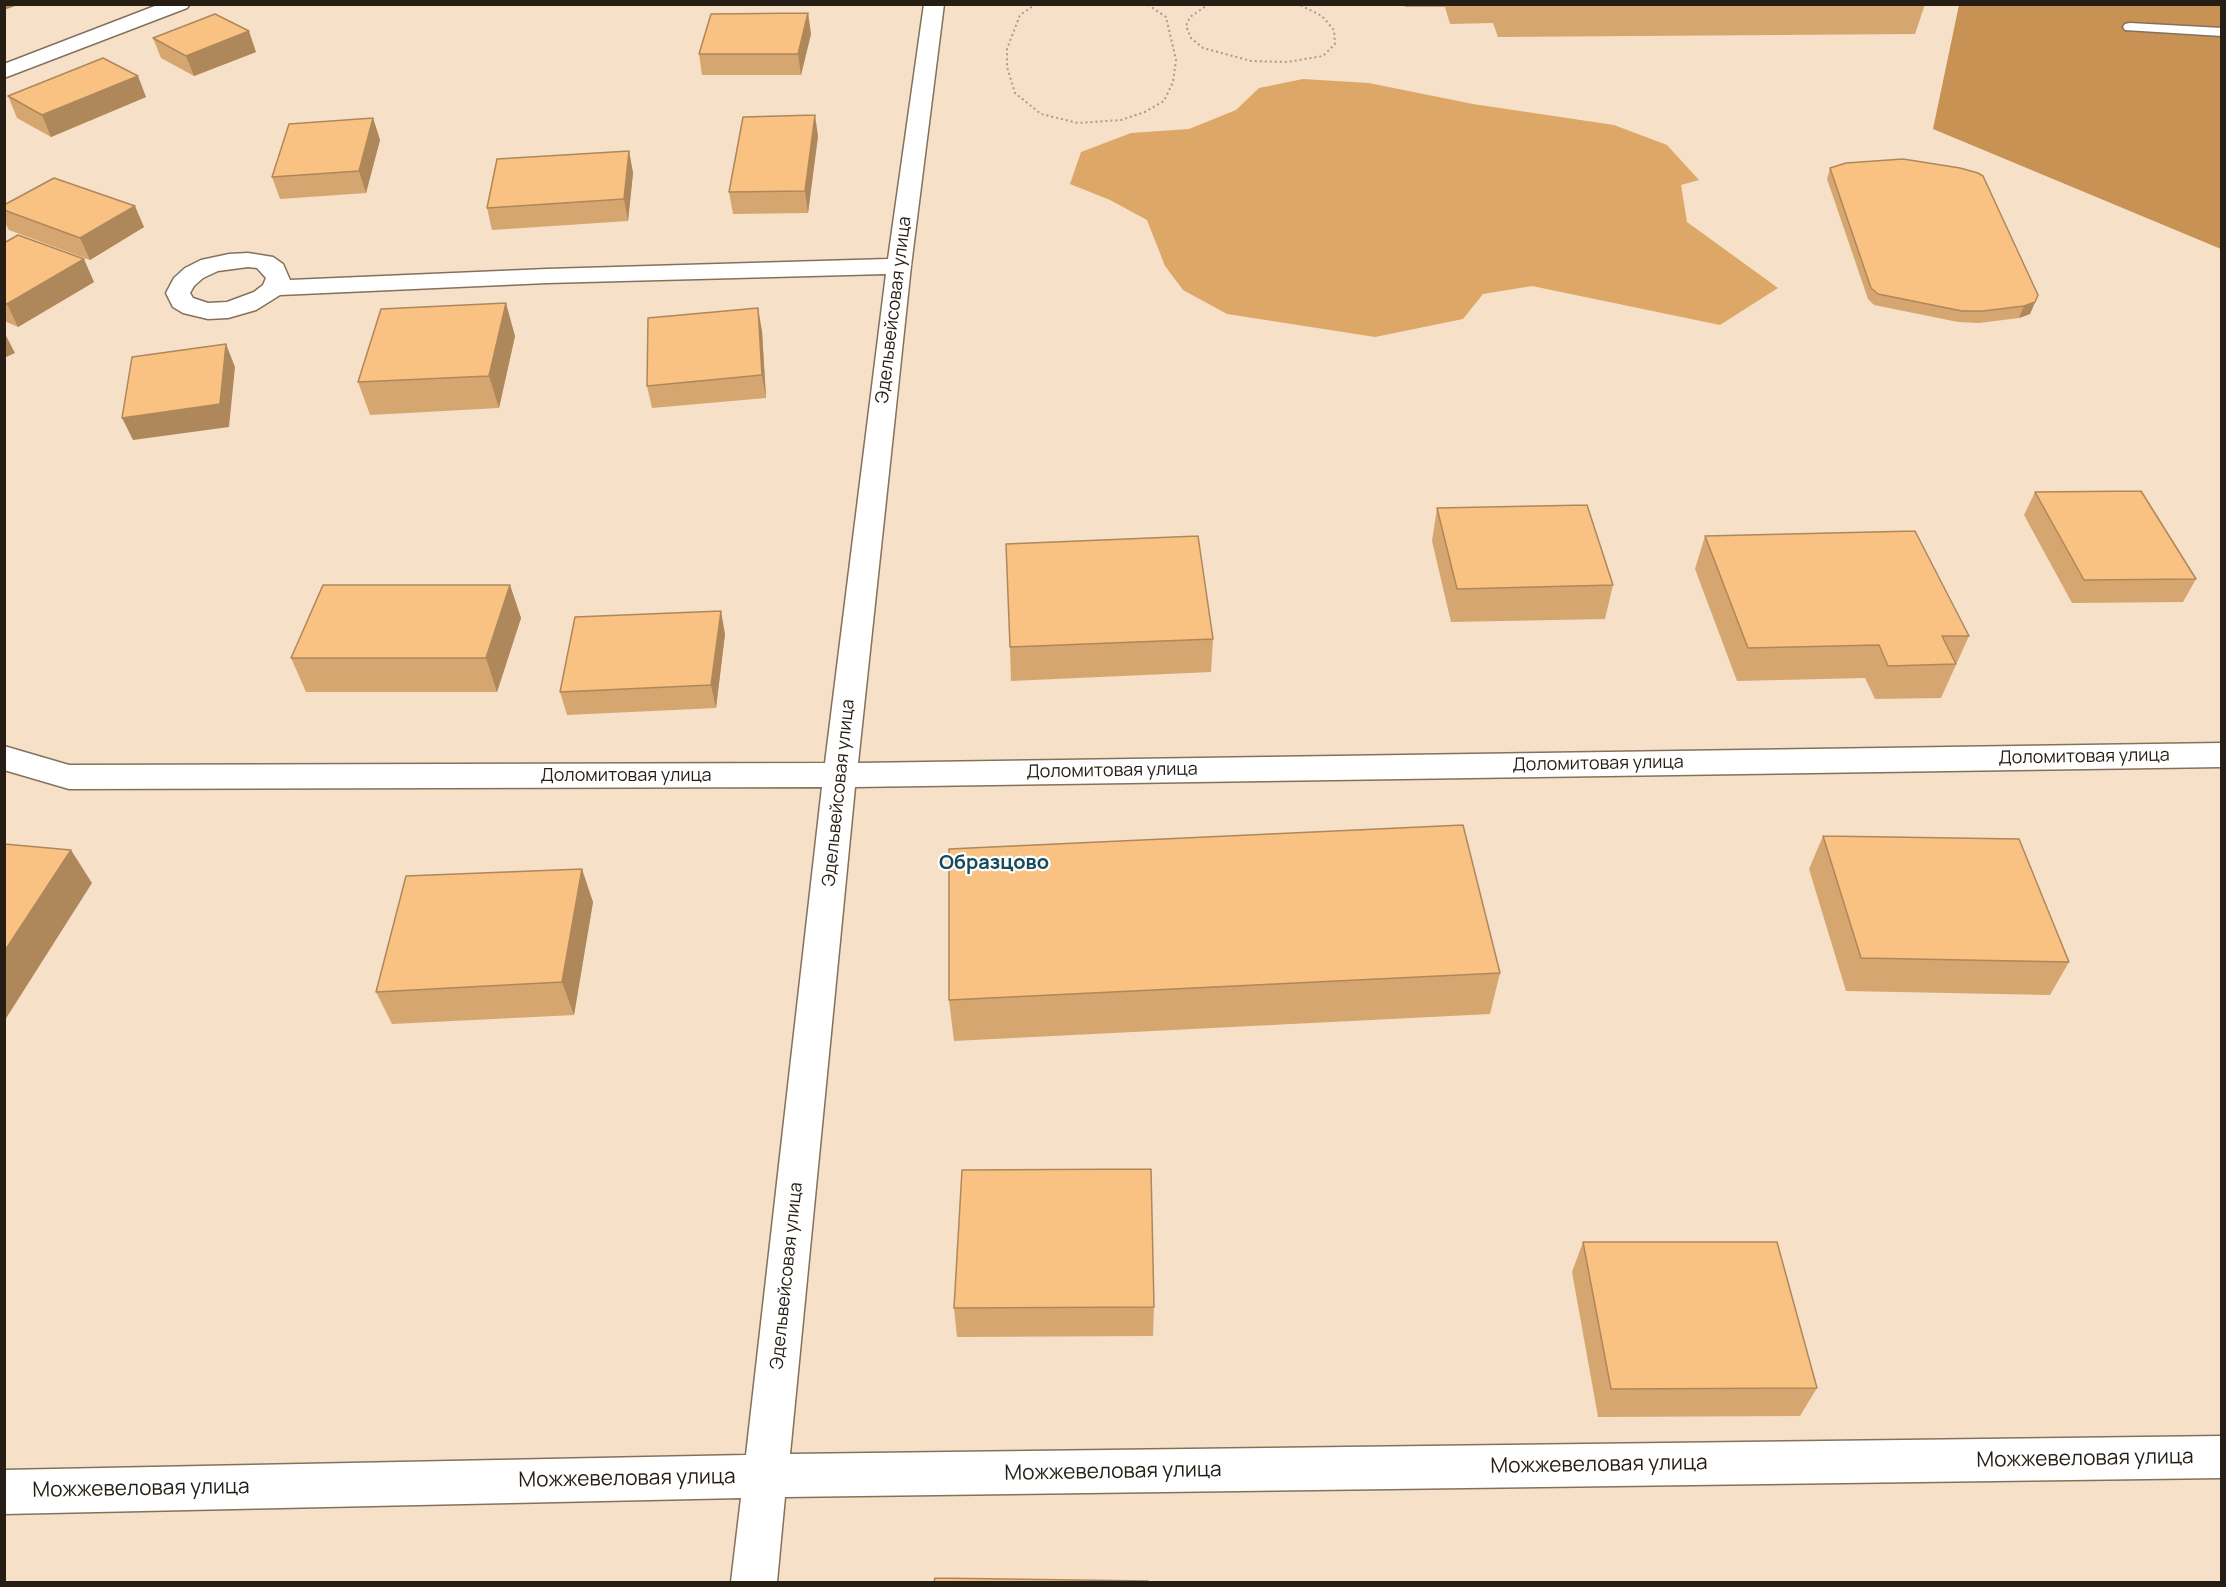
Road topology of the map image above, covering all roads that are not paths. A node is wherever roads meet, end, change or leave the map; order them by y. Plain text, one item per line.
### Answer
1 (180, 4) edge
2 (933, 4) edge
3 (2130, 27) dead end
4 (2222, 32) edge
5 (4, 72) edge
6 (898, 266) junction
7 (274, 288) dead end
8 (2222, 754) edge
9 (4, 758) edge
10 (840, 775) junction
11 (2222, 1457) edge
12 (766, 1476) junction
13 (4, 1492) edge
14 (754, 1582) edge

1 - 5 street
2 - 6 street, Эдельвейсовая улица
3 - 4 lane
6 - 7 street
6 - 10 street, Эдельвейсовая улица
8 - 10 street, Доломитовая улица
9 - 10 street, Доломитовая улица
10 - 12 street, Эдельвейсовая улица
11 - 12 street, Можжевеловая улица
12 - 13 street, Можжевеловая улица
12 - 14 street, Эдельвейсовая улица

